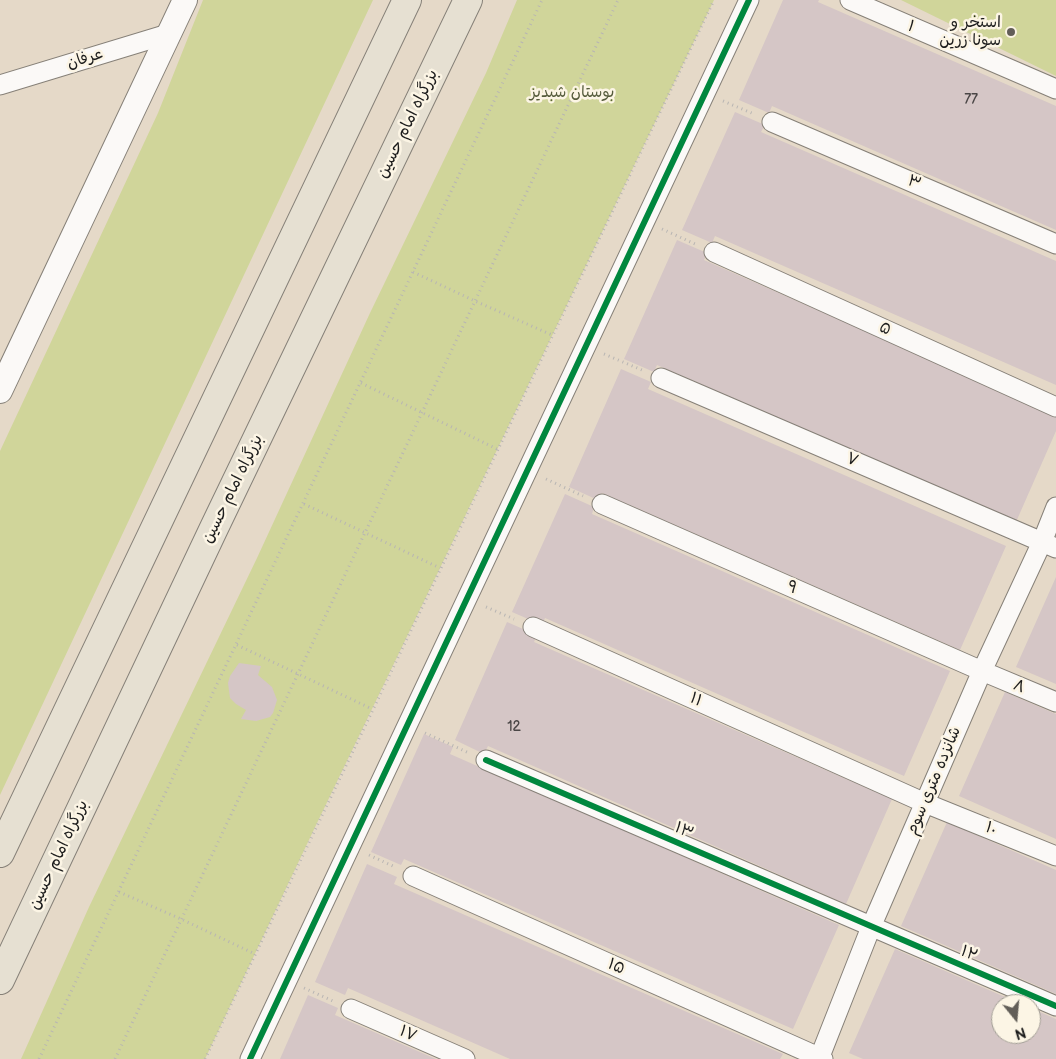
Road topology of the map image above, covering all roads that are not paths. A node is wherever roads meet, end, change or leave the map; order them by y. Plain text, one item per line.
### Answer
1 (185, 0) edge
2 (407, 0) edge
3 (468, 0) edge
4 (749, 0) edge
5 (850, 0) edge
6 (171, 33) junction
7 (0, 84) edge
8 (1056, 89) edge
9 (772, 122) road end
10 (1056, 244) edge
11 (714, 252) road end
12 (662, 378) road end
13 (2, 382) edge
14 (1056, 407) edge
15 (602, 504) road end
16 (1056, 507) edge
17 (1049, 545) edge
18 (533, 627) road end
19 (982, 671) junction
20 (1056, 702) edge
21 (486, 760) road end
22 (925, 803) junction
23 (0, 853) edge
24 (1056, 856) edge
25 (413, 876) road end
26 (871, 927) junction
27 (0, 980) edge
28 (1056, 1006) edge
29 (352, 1009) road end
30 (820, 1058) edge
31 (250, 1059) edge
32 (465, 1059) edge

1 - 6 street
2 - 23 highway
3 - 27 highway, بزرگراه امام حسین
4 - 31 street
5 - 8 street, ۱
6 - 7 street, عرفان
6 - 13 street
9 - 10 street, ۳
11 - 14 street, ۵
12 - 17 street, ۷
15 - 19 street, ۹
16 - 17 street, شانزده متری سوم
17 - 19 street, شانزده متری سوم
18 - 22 street, ۱۱
19 - 20 street, ۸
19 - 22 street, شانزده متری سوم
21 - 26 street, ۱۳
22 - 24 street, ۱۰
22 - 26 street, شانزده متری سوم
25 - 30 street, ۱۵
26 - 28 street, ۱۲
26 - 30 street, شانزده متری سوم
29 - 32 street, ۱۷

